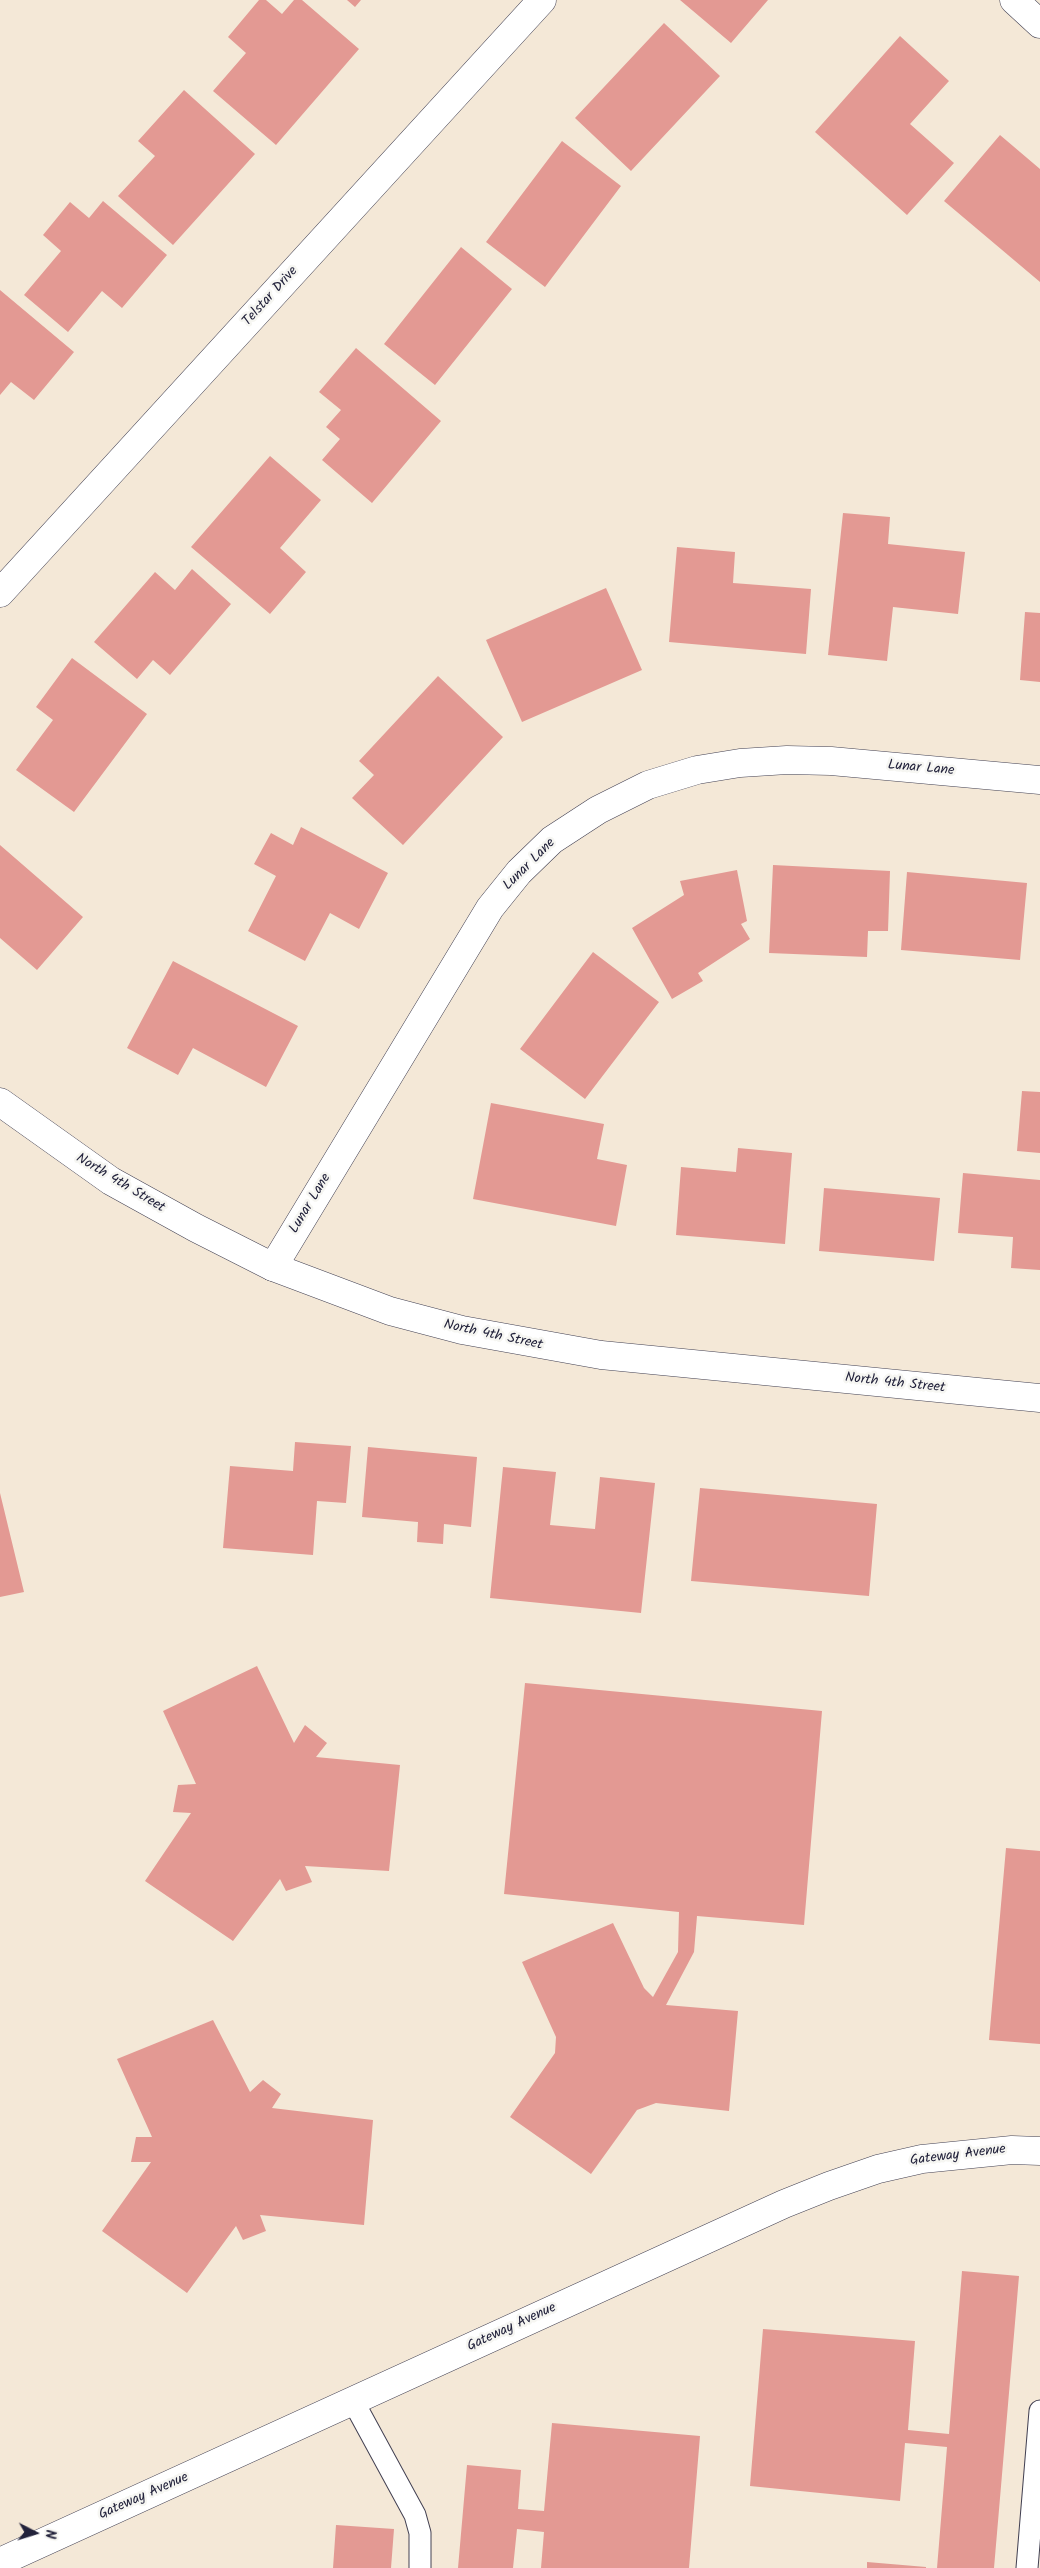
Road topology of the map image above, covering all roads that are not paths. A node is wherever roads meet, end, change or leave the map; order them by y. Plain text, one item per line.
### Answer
1 (542, 0) edge
2 (1014, 0) edge
3 (1040, 24) edge
4 (0, 593) edge
5 (1040, 780) edge
6 (0, 1102) edge
7 (273, 1267) junction
8 (1040, 1398) edge
9 (1040, 2151) edge
10 (353, 2401) junction
11 (1040, 2411) edge
12 (0, 2562) edge
13 (420, 2568) edge
14 (1027, 2568) edge

1 - 4 street, Telstar Drive
2 - 3 street
5 - 7 street, Lunar Lane
6 - 7 street, North 4th Street
7 - 8 street, North 4th Street
9 - 10 street, Gateway Avenue
10 - 12 street, Gateway Avenue
10 - 13 lane
11 - 14 lane

